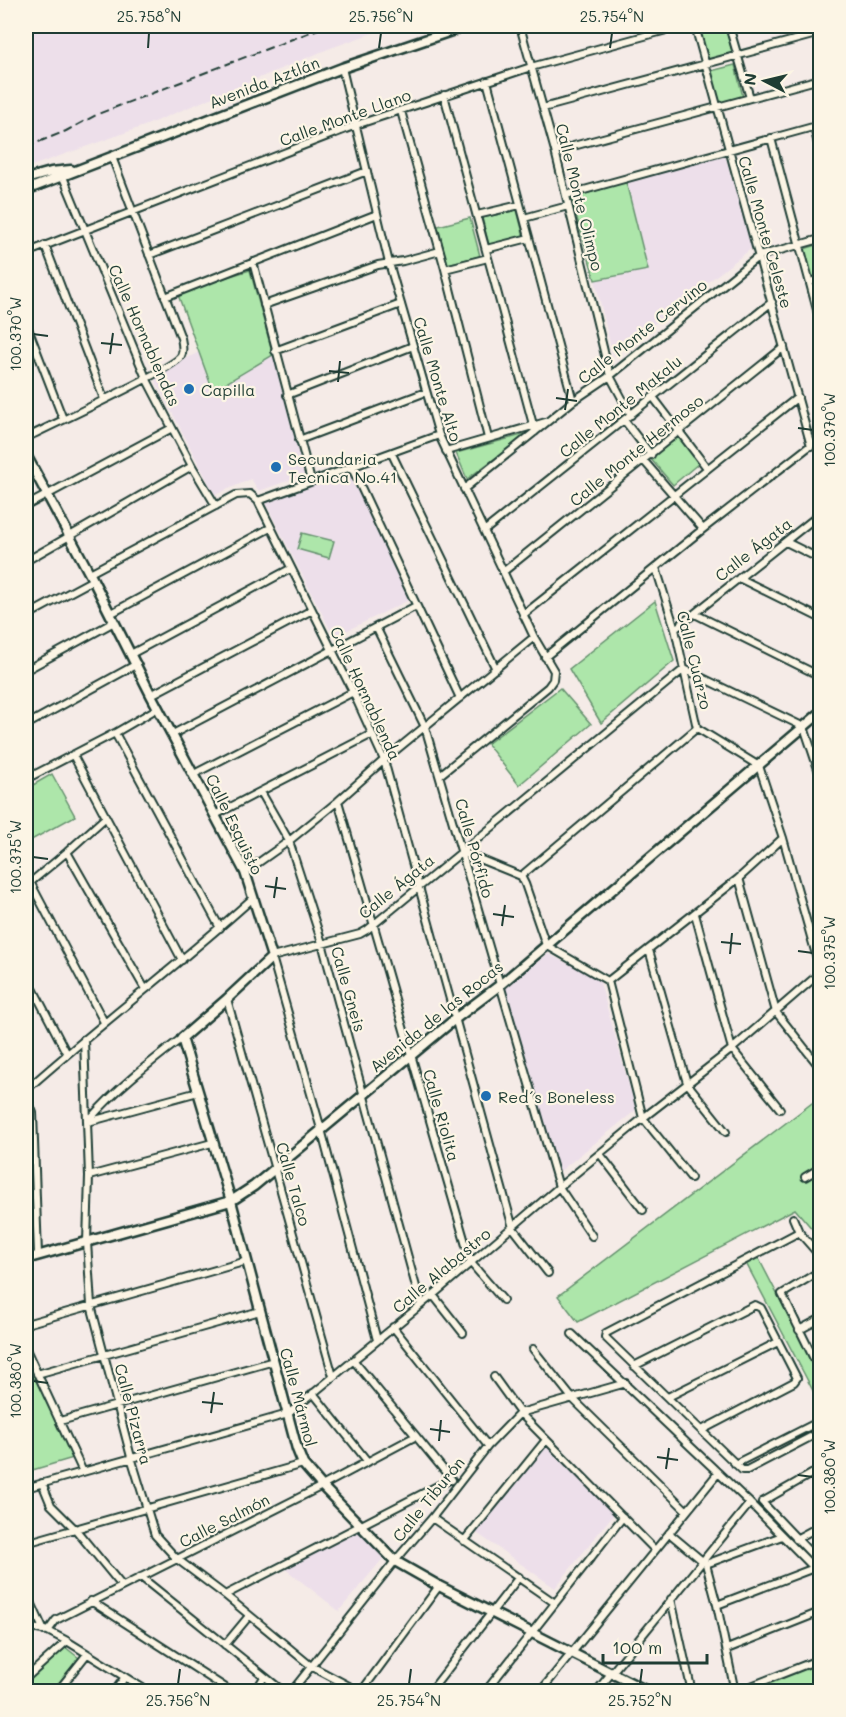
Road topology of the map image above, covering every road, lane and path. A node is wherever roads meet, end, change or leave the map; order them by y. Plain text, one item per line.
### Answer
1 (466, 26) edge
2 (520, 26) edge
3 (649, 26) edge
4 (681, 26) edge
5 (695, 26) edge
6 (729, 26) edge
7 (651, 33) junction
8 (820, 33) edge
9 (739, 55) junction
10 (705, 65) junction
11 (531, 67) junction
12 (342, 68) junction
13 (820, 79) edge
14 (486, 81) junction
15 (444, 95) junction
16 (750, 98) junction
17 (717, 107) junction
18 (543, 108) junction
19 (401, 111) junction
20 (356, 125) junction
21 (817, 126) edge
22 (771, 138) junction
23 (729, 150) junction
24 (555, 151) junction
25 (820, 153) edge
26 (112, 157) junction
27 (367, 171) junction
28 (62, 173) junction
29 (26, 179) edge
30 (26, 190) edge
31 (566, 195) junction
32 (520, 205) junction
33 (568, 206) junction
34 (134, 212) junction
35 (376, 214) junction
36 (477, 215) junction
37 (524, 218) junction
38 (85, 230) junction
39 (529, 238) junction
40 (820, 240) edge
41 (799, 244) junction
42 (45, 246) junction
43 (486, 249) junction
44 (440, 251) junction
45 (26, 253) edge
46 (149, 255) junction
47 (759, 256) junction
48 (488, 258) junction
49 (253, 262) junction
50 (389, 262) junction
51 (445, 269) junction
52 (820, 279) edge
53 (810, 282) junction
54 (165, 297) junction
55 (772, 302) junction
56 (401, 304) junction
57 (264, 306) junction
58 (820, 321) edge
59 (26, 323) edge
60 (412, 346) junction
61 (784, 347) junction
62 (275, 351) junction
63 (610, 376) junction
64 (147, 378) junction
65 (426, 392) junction
66 (287, 395) junction
67 (798, 397) junction
68 (653, 398) junction
69 (104, 399) junction
70 (573, 401) junction
71 (631, 415) junction
72 (63, 419) junction
73 (624, 420) junction
74 (172, 428) junction
75 (533, 429) junction
76 (679, 432) junction
77 (439, 435) junction
78 (26, 438) edge
79 (488, 438) junction
80 (820, 438) edge
81 (299, 440) junction
82 (811, 446) junction
83 (446, 451) junction
84 (26, 454) edge
85 (392, 454) junction
86 (651, 455) junction
87 (644, 461) junction
88 (192, 466) junction
89 (352, 468) junction
90 (707, 468) junction
91 (311, 481) junction
92 (464, 489) junction
93 (47, 494) junction
94 (674, 495) junction
95 (258, 501) junction
96 (26, 506) edge
97 (216, 506) junction
98 (820, 514) edge
99 (270, 528) junction
100 (703, 529) junction
101 (484, 531) junction
102 (69, 536) junction
103 (786, 542) junction
104 (820, 559) edge
105 (26, 561) edge
106 (656, 568) junction
107 (291, 569) junction
108 (503, 572) junction
109 (91, 577) junction
110 (740, 578) junction
111 (416, 606) junction
112 (312, 610) junction
113 (695, 614) junction
114 (523, 615) junction
115 (26, 616) edge
116 (112, 618) junction
117 (820, 618) edge
118 (376, 627) junction
119 (675, 629) junction
120 (534, 637) junction
121 (333, 651) junction
122 (131, 654) junction
123 (545, 657) junction
124 (137, 664) junction
125 (496, 669) junction
126 (684, 669) junction
127 (26, 670) edge
128 (820, 676) edge
129 (353, 692) junction
130 (151, 695) junction
131 (460, 698) junction
132 (158, 708) junction
133 (820, 713) edge
134 (26, 725) edge
135 (425, 727) junction
136 (804, 727) junction
137 (697, 728) junction
138 (115, 733) junction
139 (173, 734) junction
140 (372, 734) junction
141 (73, 755) junction
142 (384, 760) junction
143 (759, 766) junction
144 (194, 774) junction
145 (440, 774) junction
146 (820, 775) edge
147 (26, 779) edge
148 (261, 792) junction
149 (338, 801) junction
150 (215, 815) junction
151 (106, 817) junction
152 (783, 838) junction
153 (289, 841) junction
154 (67, 852) junction
155 (462, 852) junction
156 (245, 872) junction
157 (521, 876) junction
158 (738, 879) junction
159 (28, 884) edge
160 (418, 886) junction
161 (253, 898) junction
162 (695, 914) junction
163 (374, 924) junction
164 (220, 928) junction
165 (322, 943) junction
166 (546, 945) junction
167 (650, 950) junction
168 (272, 957) junction
169 (182, 960) junction
170 (820, 969) edge
171 (820, 973) edge
172 (26, 975) edge
173 (608, 981) junction
174 (500, 985) junction
175 (145, 989) junction
176 (227, 999) junction
177 (776, 1011) junction
178 (455, 1019) junction
179 (104, 1022) junction
180 (182, 1038) junction
181 (84, 1039) junction
182 (732, 1049) junction
183 (67, 1054) junction
184 (411, 1056) junction
185 (818, 1065) dead end
186 (687, 1083) junction
187 (26, 1090) edge
188 (198, 1092) junction
189 (364, 1094) junction
190 (26, 1095) edge
191 (780, 1109) dead end
192 (643, 1118) junction
193 (87, 1122) junction
194 (321, 1129) junction
195 (726, 1132) dead end
196 (212, 1143) junction
197 (600, 1154) junction
198 (820, 1168) edge
199 (276, 1169) junction
200 (89, 1176) junction
201 (805, 1176) dead end
202 (690, 1178) dead end
203 (559, 1187) junction
204 (231, 1201) junction
205 (643, 1210) dead end
206 (793, 1218) dead end
207 (513, 1228) junction
208 (800, 1232) junction
209 (592, 1236) dead end
210 (87, 1242) junction
211 (38, 1255) junction
212 (820, 1256) edge
213 (26, 1259) edge
214 (247, 1261) junction
215 (471, 1263) junction
216 (820, 1270) edge
217 (548, 1274) dead end
218 (434, 1295) junction
219 (503, 1300) dead end
220 (91, 1305) junction
221 (421, 1305) junction
222 (260, 1311) junction
223 (820, 1319) edge
224 (26, 1324) edge
225 (393, 1327) junction
226 (800, 1330) junction
227 (463, 1333) dead end
228 (572, 1334) dead end
229 (377, 1340) junction
230 (778, 1342) junction
231 (26, 1349) edge
232 (533, 1349) dead end
233 (104, 1356) junction
234 (354, 1360) junction
235 (274, 1361) junction
236 (634, 1366) junction
237 (820, 1366) edge
238 (37, 1374) junction
239 (333, 1376) junction
240 (494, 1377) dead end
241 (626, 1383) junction
242 (313, 1393) junction
243 (668, 1397) junction
244 (572, 1398) junction
245 (118, 1406) junction
246 (520, 1413) junction
247 (288, 1414) junction
248 (60, 1421) junction
249 (820, 1421) edge
250 (702, 1430) junction
251 (820, 1432) edge
252 (416, 1436) junction
253 (546, 1440) junction
254 (488, 1446) junction
255 (132, 1457) junction
256 (368, 1462) junction
257 (303, 1464) junction
258 (735, 1464) junction
259 (820, 1469) edge
260 (83, 1472) junction
261 (718, 1473) junction
262 (451, 1479) junction
263 (42, 1483) junction
264 (456, 1485) junction
265 (322, 1486) junction
266 (26, 1488) edge
267 (750, 1503) junction
268 (147, 1508) junction
269 (687, 1511) junction
270 (623, 1517) junction
271 (432, 1518) junction
272 (359, 1526) junction
273 (820, 1526) edge
274 (76, 1530) junction
275 (669, 1533) junction
276 (782, 1536) junction
277 (796, 1539) junction
278 (464, 1541) junction
279 (26, 1543) edge
280 (655, 1550) junction
281 (177, 1559) junction
282 (394, 1561) junction
283 (704, 1563) junction
284 (820, 1563) edge
285 (814, 1568) junction
286 (820, 1575) edge
287 (141, 1577) junction
288 (519, 1577) junction
289 (122, 1586) junction
290 (439, 1586) junction
291 (26, 1591) edge
292 (225, 1595) junction
293 (670, 1599) junction
294 (91, 1601) junction
295 (555, 1603) junction
296 (717, 1605) junction
297 (491, 1611) junction
298 (820, 1612) edge
299 (249, 1616) junction
300 (26, 1627) edge
301 (46, 1631) junction
302 (531, 1632) junction
303 (67, 1641) junction
304 (225, 1645) junction
305 (727, 1649) junction
306 (571, 1653) junction
307 (87, 1654) junction
308 (820, 1659) edge
309 (310, 1666) junction
310 (611, 1673) junction
311 (125, 1677) junction
312 (264, 1677) junction
313 (26, 1678) edge
314 (57, 1692) edge
315 (114, 1692) edge
316 (149, 1692) edge
317 (232, 1692) edge
318 (255, 1692) edge
319 (284, 1692) edge
320 (291, 1692) edge
321 (361, 1692) edge
322 (430, 1692) edge
323 (485, 1692) edge
324 (540, 1692) edge
325 (596, 1692) edge
326 (649, 1692) edge
327 (692, 1692) edge
328 (736, 1692) edge

1 - 12 street, Avenida Aztlán
2 - 11 street, Calle Monte Olimpo
3 - 7 street
4 - 7 street, Calle Monte Llano
5 - 10 street, Calle Monte Celeste
6 - 9 street
7 - 11 street, Calle Monte Llano
8 - 9 street
9 - 10 street
9 - 16 street
10 - 17 street, Calle Monte Celeste
10 - 18 street
11 - 14 street, Calle Monte Llano
11 - 18 street, Calle Monte Olimpo
12 - 20 street, Calle Monte Alto
12 - 26 street, Avenida Aztlán
13 - 16 street
14 - 15 street, Calle Monte Llano
14 - 32 street
15 - 19 street, Calle Monte Llano
15 - 36 street
16 - 17 street
17 - 23 street, Calle Monte Celeste
17 - 24 street
18 - 24 street, Calle Monte Olimpo
19 - 20 street, Calle Monte Llano
19 - 44 street
20 - 27 street, Calle Monte Alto
20 - 34 street, Calle Monte Llano
21 - 22 street
21 - 25 street
22 - 23 street
22 - 41 street
23 - 31 street
23 - 47 street, Calle Monte Celeste
24 - 31 street, Calle Monte Olimpo
26 - 28 street, Avenida Aztlán
26 - 34 street
27 - 35 street, Calle Monte Alto
27 - 46 street
28 - 29 street, Avenida Aztlán
28 - 30 street, Avenida Aztlán
28 - 38 street, Calle Hornablendas
31 - 33 street, Calle Monte Olimpo
32 - 36 street
32 - 37 street
33 - 37 street
33 - 63 street, Calle Monte Olimpo
34 - 38 street, Calle Monte Llano
34 - 46 street
35 - 49 street
35 - 50 street, Calle Monte Alto
36 - 43 street
37 - 39 street
38 - 42 street, Calle Monte Llano
38 - 64 street, Calle Hornablendas
39 - 43 street
39 - 70 street
40 - 41 street, Calle Monte Cervino
41 - 47 street, Calle Monte Cervino
41 - 53 street
42 - 45 street, Calle Monte Llano
42 - 69 street
43 - 48 street
44 - 50 street
44 - 51 street
46 - 54 street
47 - 55 street, Calle Monte Celeste
47 - 63 street, Calle Monte Cervino
48 - 51 street
48 - 75 street
49 - 54 street
49 - 57 street
50 - 56 street, Calle Monte Alto
50 - 57 street
51 - 79 street
52 - 53 street
53 - 58 street
54 - 64 street
55 - 61 street, Calle Monte Celeste
55 - 68 street, Calle Monte Makalu
56 - 60 street, Calle Monte Alto
56 - 62 street
57 - 62 street
59 - 72 street
60 - 65 street, Calle Monte Alto
60 - 66 street
61 - 67 street, Calle Monte Celeste
61 - 76 street, Calle Monte Hermoso
62 - 66 street
63 - 70 street, Calle Monte Cervino
63 - 71 street, Calle Monte Olimpo
64 - 69 street
64 - 74 street, Calle Hornablendas
65 - 77 street, Calle Monte Alto
65 - 81 street
66 - 81 street
67 - 82 street, Calle Monte Celeste
67 - 90 street
68 - 71 street, Calle Monte Makalu
68 - 76 street
69 - 72 street
70 - 75 street, Calle Monte Cervino
71 - 73 street, Calle Monte Makalu
72 - 78 street
73 - 86 street
73 - 101 street, Calle Monte Makalu
74 - 88 street, Calle Hornablendas
74 - 93 street
75 - 79 street
75 - 92 street
76 - 86 street, Calle Monte Hermoso
76 - 90 street
77 - 83 street, Calle Monte Alto
77 - 85 street
79 - 83 street
80 - 82 street
81 - 91 street
82 - 100 street
83 - 92 street, Calle Monte Alto
84 - 93 street, Calle Esquisto
85 - 89 street
85 - 125 street
86 - 87 street, Calle Monte Hermoso
87 - 94 street
87 - 108 street, Calle Monte Hermoso
88 - 97 street, Calle Hornablendas
88 - 102 street
89 - 91 street
89 - 111 street
90 - 94 street
91 - 95 street
92 - 101 street, Calle Monte Alto
93 - 96 street
93 - 102 street, Calle Esquisto
94 - 100 street
94 - 114 street
95 - 97 street
95 - 99 street, Calle Hornablenda
97 - 109 street
98 - 103 street, Calle Ágata
99 - 107 street, Calle Hornablenda
99 - 116 street
100 - 106 street
101 - 108 street, Calle Monte Alto
102 - 105 street
102 - 109 street, Calle Esquisto
103 - 104 street
103 - 110 street, Calle Ágata
106 - 119 street, Calle Cuarzo
106 - 123 street
107 - 112 street, Calle Hornablenda
107 - 122 street
108 - 114 street, Calle Monte Alto
109 - 115 street
109 - 116 street, Calle Esquisto
110 - 113 street, Calle Ágata
110 - 117 street
111 - 118 street
111 - 131 street
112 - 121 street, Calle Hornablenda
112 - 130 street
113 - 119 street, Calle Ágata
113 - 128 street
114 - 120 street, Calle Monte Alto
116 - 122 street, Calle Esquisto
116 - 127 street
118 - 121 street
118 - 135 street, Calle Pórfido
119 - 126 street, Calle Cuarzo
120 - 123 street, Calle Monte Alto
120 - 125 street
121 - 129 street, Calle Hornablenda
121 - 139 street
122 - 124 street, Calle Esquisto
123 - 145 street, Calle Monte Alto
124 - 130 street, Calle Esquisto
124 - 134 street
125 - 131 street
126 - 136 street
126 - 137 street, Calle Cuarzo
126 - 155 street, Calle Ágata
129 - 140 street, Calle Hornablenda
129 - 144 street
130 - 132 street, Calle Esquisto
131 - 135 street
132 - 138 street
132 - 139 street, Calle Esquisto
133 - 136 street, Avenida de las Rocas
135 - 142 street
135 - 145 street, Calle Pórfido
136 - 143 street, Avenida de las Rocas
136 - 146 street
137 - 143 street, Calle Cuarzo
137 - 157 street
138 - 141 street
138 - 164 street
139 - 144 street, Calle Esquisto
140 - 142 street, Calle Hornablenda
140 - 148 street
141 - 147 street
141 - 151 street
142 - 149 street
142 - 160 street, Calle Hornablenda
143 - 152 street
143 - 166 street, Avenida de las Rocas
144 - 150 street, Calle Esquisto
145 - 155 street, Calle Pórfido
148 - 150 street
148 - 153 street, Calle Gneis
149 - 153 street
149 - 163 street, Calle Riolita
150 - 156 street, Calle Esquisto
151 - 154 street
151 - 169 street
152 - 158 street
152 - 170 street
153 - 156 street
153 - 165 street, Calle Gneis
154 - 159 street
154 - 175 street
155 - 157 street
155 - 160 street, Calle Ágata
155 - 174 street, Calle Pórfido
156 - 161 street, Calle Esquisto
157 - 166 street
158 - 162 street
158 - 177 street
159 - 179 street
160 - 163 street, Calle Ágata
160 - 178 street, Calle Hornablenda
161 - 164 street
161 - 168 street, Calle Esquisto
162 - 167 street
162 - 182 street
163 - 165 street, Calle Ágata
163 - 184 street, Calle Riolita
164 - 169 street
165 - 168 street, Calle Ágata
165 - 189 street, Calle Gneis
166 - 173 street
166 - 174 street, Avenida de las Rocas
167 - 173 street
167 - 186 street
168 - 176 street, Calle Ágata
168 - 194 street, Calle Esquisto
169 - 175 street
171 - 177 street, Calle Alabastro
172 - 183 street
173 - 192 street
174 - 178 street, Avenida de las Rocas
174 - 203 street, Calle Pórfido
175 - 179 street
176 - 180 street, Calle Ágata
176 - 199 street, Calle Talco
177 - 182 street, Calle Alabastro
177 - 185 street
178 - 184 street, Avenida de las Rocas
178 - 207 street, Calle Hornablenda
179 - 181 street
180 - 188 street, Calle Mármol
180 - 193 street, Calle Ágata
181 - 183 street
181 - 193 street, Calle Pizarra
182 - 186 street, Calle Alabastro
182 - 191 street
183 - 187 street
184 - 189 street, Avenida de las Rocas
184 - 215 street, Calle Riolita
186 - 192 street, Calle Alabastro
186 - 195 street
188 - 193 street
188 - 196 street, Calle Mármol
189 - 194 street, Avenida de las Rocas
189 - 221 street, Calle Gneis
190 - 211 street
192 - 197 street, Calle Alabastro
192 - 202 street
193 - 200 street, Calle Pizarra
194 - 199 street, Avenida de las Rocas
194 - 229 street, Calle Esquisto
196 - 200 street
196 - 204 street, Calle Mármol
197 - 203 street, Calle Alabastro
197 - 205 street
198 - 201 street
199 - 204 street, Avenida de las Rocas
199 - 239 street, Calle Talco
200 - 210 street, Calle Pizarra
203 - 207 street, Calle Alabastro
203 - 209 street, Calle Pórfido
204 - 210 street, Avenida de las Rocas
204 - 214 street, Calle Mármol
206 - 208 street
207 - 215 street, Calle Alabastro
207 - 217 street
208 - 212 street
208 - 236 street
210 - 211 street, Avenida de las Rocas
210 - 220 street, Calle Pizarra
211 - 213 street, Avenida de las Rocas
214 - 220 street
214 - 222 street, Calle Mármol
215 - 218 street, Calle Alabastro
215 - 219 street
216 - 226 street
218 - 221 street, Calle Alabastro
218 - 227 street
220 - 224 street
220 - 233 street, Calle Pizarra
221 - 225 street, Calle Alabastro
222 - 233 street
222 - 235 street, Calle Mármol
223 - 226 street
225 - 229 street, Calle Alabastro
225 - 254 street
226 - 237 street
228 - 241 street
229 - 234 street, Calle Alabastro
230 - 236 street
230 - 243 street
230 - 250 street
231 - 238 street
232 - 244 street
233 - 238 street
233 - 245 street, Calle Pizarra
234 - 239 street, Calle Alabastro
234 - 252 street
235 - 245 street
235 - 247 street, Calle Mármol
236 - 243 street
238 - 248 street
239 - 242 street, Calle Alabastro
240 - 246 street
241 - 244 street, Calle Tiburón
241 - 261 street
242 - 247 street, Calle Alabastro
242 - 256 street
243 - 250 street
244 - 246 street, Calle Tiburón
244 - 269 street
245 - 248 street
245 - 255 street, Calle Pizarra
246 - 253 street
246 - 254 street, Calle Tiburón
247 - 255 street, Calle Alabastro
247 - 257 street, Calle Mármol
248 - 260 street
249 - 258 street
250 - 258 street
251 - 258 street
252 - 256 street, Calle Salmón
252 - 262 street
253 - 270 street
253 - 278 street
254 - 264 street, Calle Tiburón
255 - 260 street, Calle Alabastro
255 - 268 street, Calle Pizarra
256 - 265 street, Calle Salmón
257 - 265 street, Calle Mármol
257 - 268 street
259 - 277 street
260 - 263 street, Calle Alabastro
261 - 267 street
261 - 269 street
262 - 264 street
262 - 272 street
263 - 266 street, Calle Alabastro
263 - 274 street
264 - 271 street, Calle Tiburón
265 - 272 street, Calle Mármol
265 - 281 street, Calle Salmón
267 - 276 street
267 - 283 street
268 - 274 street
268 - 281 street, Calle Pizarra
269 - 275 street
270 - 280 street
270 - 295 street
271 - 278 street
271 - 282 street, Calle Tiburón
272 - 282 street, Calle Mármol
272 - 292 street
273 - 277 street
274 - 279 street
274 - 289 street
275 - 280 street
275 - 283 street
276 - 283 street
276 - 285 street
277 - 284 street
278 - 288 street
280 - 306 street
281 - 287 street, Calle Salmón
281 - 292 street, Calle Pizarra
282 - 290 street, Calle Mármol
282 - 309 street, Calle Tiburón
283 - 293 street
283 - 296 street
285 - 286 street
285 - 296 street
287 - 289 street, Calle Salmón
287 - 304 street
288 - 295 street
288 - 297 street
289 - 294 street, Calle Salmón
290 - 297 street, Calle Mármol
290 - 321 street
291 - 301 street
292 - 299 street, Calle Pizarra
293 - 310 street
293 - 327 street
294 - 301 street, Calle Salmón
294 - 317 street
295 - 302 street
296 - 305 street
297 - 302 street, Calle Mármol
297 - 322 street
298 - 305 street
299 - 304 street
299 - 309 street, Calle Pizarra
300 - 301 street
301 - 303 street
302 - 306 street, Calle Mármol
302 - 323 street
303 - 307 street
303 - 313 street
304 - 312 street
305 - 328 street
306 - 310 street, Calle Mármol
306 - 324 street
307 - 311 street
307 - 314 street
308 - 328 street
309 - 320 street, Calle Tiburón
309 - 321 street, Calle Pizarra
310 - 325 street
310 - 326 street, Calle Mármol
311 - 315 street
311 - 316 street
312 - 318 street
312 - 319 street

